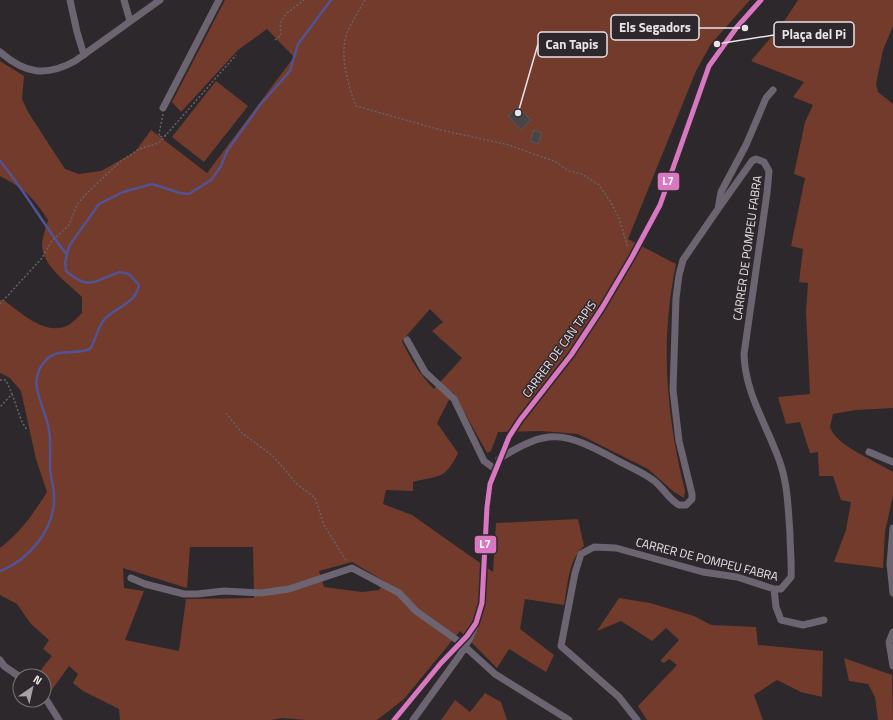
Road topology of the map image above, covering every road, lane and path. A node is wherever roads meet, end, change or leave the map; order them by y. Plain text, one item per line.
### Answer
1 (70, 0) edge
2 (124, 0) edge
3 (160, 0) edge
4 (219, 0) edge
5 (304, 0) edge
6 (366, 0) edge
7 (761, 0) edge
8 (130, 22) junction
9 (275, 40) dead end
10 (0, 52) edge
11 (84, 55) junction
12 (236, 55) dead end
13 (772, 90) dead end
14 (163, 108) joint
15 (168, 135) junction
16 (718, 209) junction
17 (632, 257) junction
18 (0, 304) edge
19 (407, 340) dead end
20 (0, 380) edge
21 (12, 394) junction
22 (0, 407) edge
23 (226, 414) dead end
24 (27, 430) dead end
25 (869, 452) dead end
26 (499, 459) junction
27 (893, 462) edge
28 (495, 469) junction
29 (893, 528) edge
30 (352, 568) junction
31 (131, 578) dead end
32 (774, 589) junction
33 (893, 593) edge
34 (824, 620) dead end
35 (893, 632) edge
36 (463, 645) junction
37 (0, 660) edge
38 (893, 666) edge
39 (12, 672) edge
40 (52, 708) edge
41 (396, 718) edge
42 (59, 720) edge
43 (412, 720) edge
44 (569, 720) edge
45 (637, 720) edge

1 - 11 street
2 - 8 street
3 - 8 street
4 - 14 street
5 - 9 path
6 - 17 path
7 - 17 street, CARRER DE CAN TAPIS
8 - 11 street
10 - 11 street
12 - 15 path
13 - 16 street
14 - 15 path
15 - 18 path
16 - 26 street
16 - 32 street, CARRER DE POMPEU FABRA
17 - 26 street, CARRER DE CAN TAPIS
19 - 28 street
20 - 21 path
21 - 22 path
21 - 24 path
23 - 30 path
25 - 27 street
26 - 28 street, CARRER DE CAN TAPIS
28 - 36 street, CARRER DE CAN TAPIS
29 - 33 street
30 - 31 street
30 - 36 street
32 - 34 street
32 - 45 street, CARRER DE POMPEU FABRA
35 - 38 street
36 - 41 street
36 - 43 street, CARRER DE CAN TAPIS
36 - 44 street
37 - 39 street
40 - 42 street
41 - 43 street

